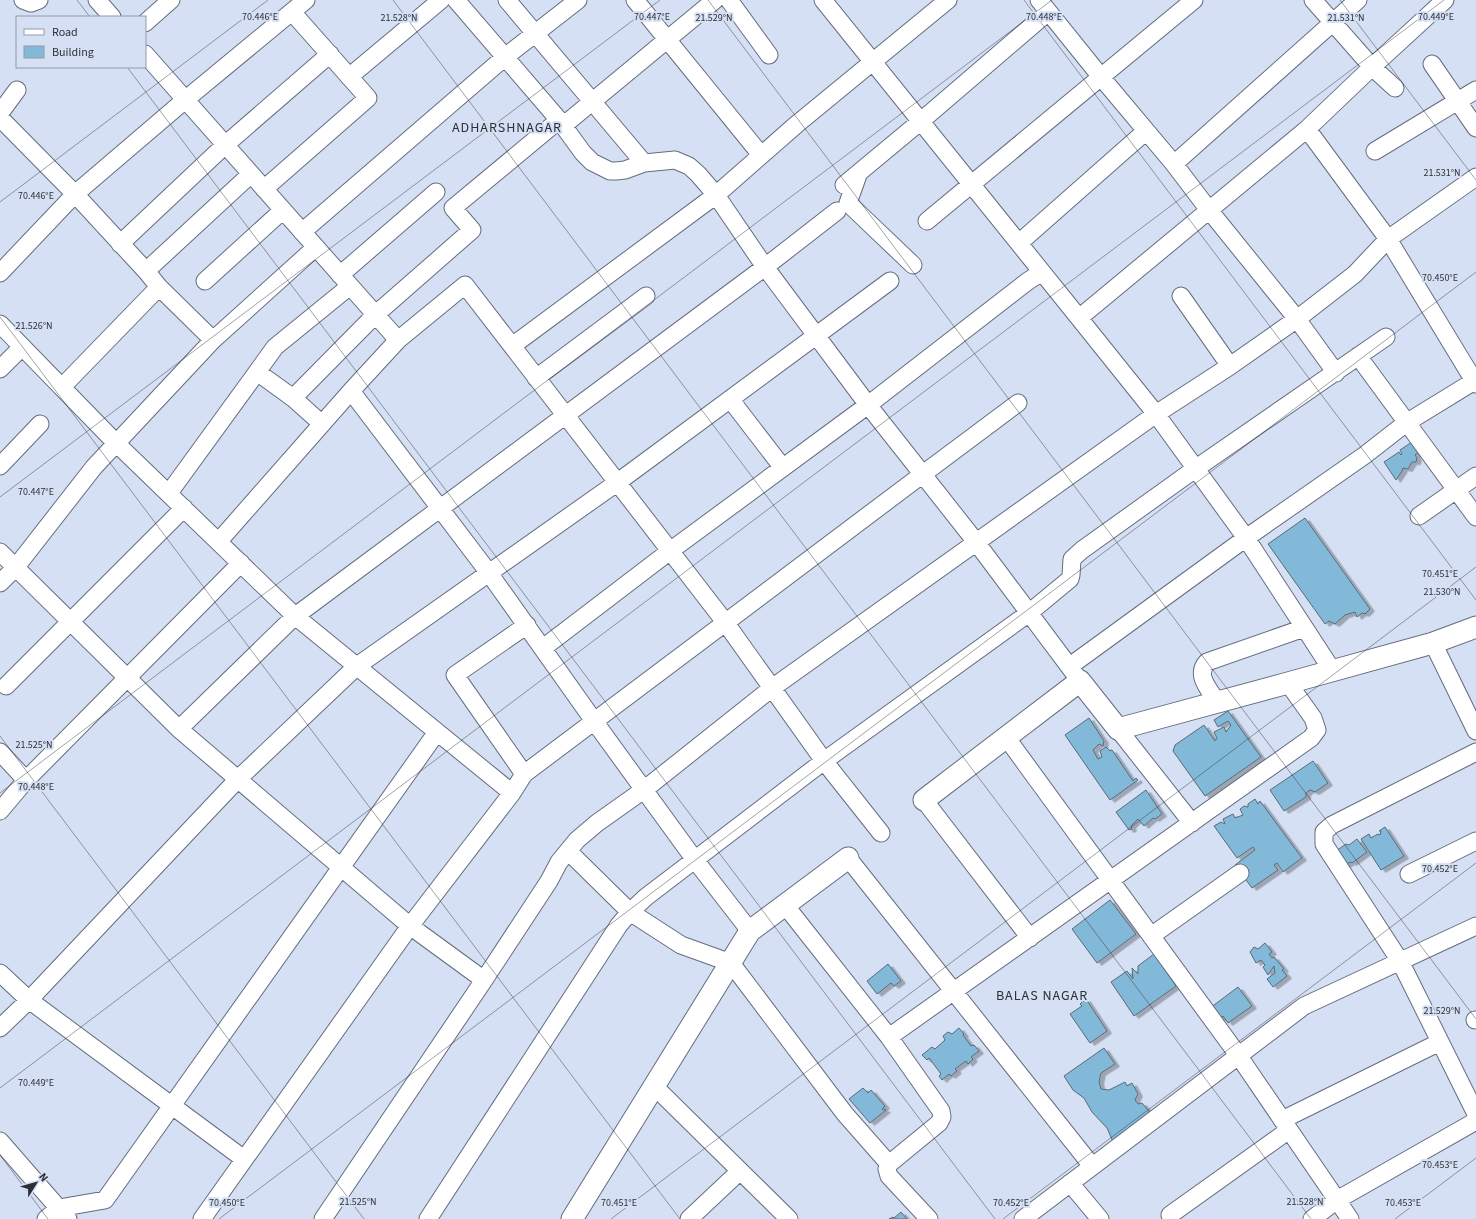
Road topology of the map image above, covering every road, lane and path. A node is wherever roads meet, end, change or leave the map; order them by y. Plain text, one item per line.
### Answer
1 (23, 0) edge
2 (39, 0) edge
3 (97, 0) edge
4 (171, 0) edge
5 (306, 0) edge
6 (442, 0) edge
7 (456, 0) edge
8 (507, 0) edge
9 (578, 0) edge
10 (635, 0) edge
11 (715, 0) edge
12 (729, 0) edge
13 (823, 0) edge
14 (1313, 0) edge
15 (1358, 0) edge
16 (1445, 0) edge
17 (938, 3) edge
18 (1186, 3) edge
19 (1044, 6) edge
20 (292, 12) junction
21 (111, 16) edge
22 (146, 22) edge
23 (1332, 23) junction
24 (536, 33) junction
25 (667, 40) junction
26 (330, 54) junction
27 (146, 55) edge
28 (769, 55) dead end
29 (505, 57) junction
30 (873, 61) junction
31 (365, 64) junction
32 (1432, 64) dead end
33 (1372, 66) junction
34 (349, 76) junction
35 (1101, 77) junction
36 (1395, 88) dead end
37 (17, 90) dead end
38 (1476, 90) edge
39 (368, 98) junction
40 (185, 100) junction
41 (593, 101) junction
42 (1457, 101) junction
43 (0, 113) edge
44 (0, 118) edge
45 (921, 121) junction
46 (561, 123) junction
47 (1476, 128) edge
48 (1307, 129) junction
49 (1146, 131) junction
50 (225, 145) junction
51 (1376, 151) dead end
52 (761, 155) junction
53 (644, 163) junction
54 (1174, 164) junction
55 (251, 174) junction
56 (858, 175) junction
57 (1476, 177) edge
58 (972, 184) junction
59 (844, 185) dead end
60 (264, 189) junction
61 (436, 192) dead end
62 (75, 194) junction
63 (716, 195) junction
64 (283, 210) junction
65 (1209, 210) junction
66 (837, 211) dead end
67 (927, 220) dead end
68 (302, 232) junction
69 (1388, 239) junction
70 (1019, 242) junction
71 (120, 244) junction
72 (316, 248) junction
73 (913, 264) dead end
74 (765, 267) junction
75 (146, 271) junction
76 (1042, 272) junction
77 (0, 273) edge
78 (205, 281) dead end
79 (345, 281) junction
80 (890, 281) dead end
81 (159, 287) junction
82 (646, 296) dead end
83 (1181, 296) dead end
84 (376, 315) junction
85 (1079, 318) junction
86 (1296, 320) junction
87 (0, 324) edge
88 (817, 336) junction
89 (1386, 337) dead end
90 (213, 340) junction
91 (398, 340) junction
92 (512, 346) junction
93 (22, 347) junction
94 (1358, 356) junction
95 (1230, 366) junction
96 (0, 369) edge
97 (257, 372) junction
98 (1336, 373) junction
99 (536, 378) junction
100 (1475, 382) edge
101 (62, 387) junction
102 (351, 391) junction
103 (293, 398) junction
104 (730, 400) junction
105 (1018, 403) dead end
106 (868, 405) junction
107 (1156, 414) junction
108 (565, 415) junction
109 (1406, 422) junction
110 (40, 424) dead end
111 (322, 424) junction
112 (116, 443) junction
113 (0, 466) edge
114 (783, 468) junction
115 (1195, 469) junction
116 (923, 474) junction
117 (1476, 476) edge
118 (618, 482) junction
119 (1456, 490) junction
120 (169, 494) junction
121 (184, 508) junction
122 (440, 508) junction
123 (1419, 516) dead end
124 (1476, 518) edge
125 (1246, 538) junction
126 (219, 541) junction
127 (976, 542) junction
128 (670, 551) junction
129 (0, 552) edge
130 (241, 563) junction
131 (16, 567) junction
132 (489, 573) junction
133 (0, 583) edge
134 (1029, 613) junction
135 (295, 616) junction
136 (71, 622) junction
137 (725, 622) junction
138 (527, 624) junction
139 (1476, 627) edge
140 (1304, 628) junction
141 (1433, 643) junction
142 (543, 648) junction
143 (357, 666) junction
144 (1332, 670) junction
145 (1075, 674) junction
146 (128, 678) junction
147 (1288, 683) junction
148 (6, 686) dead end
149 (772, 688) junction
150 (1217, 702) junction
151 (594, 721) junction
152 (179, 729) junction
153 (1118, 729) junction
154 (1476, 731) edge
155 (437, 732) junction
156 (1006, 738) junction
157 (0, 752) edge
158 (1476, 752) edge
159 (824, 761) junction
160 (524, 774) junction
161 (238, 779) junction
162 (26, 780) junction
163 (645, 789) junction
164 (512, 793) junction
165 (924, 800) joint
166 (0, 811) edge
167 (1192, 822) junction
168 (881, 832) dead end
169 (1476, 841) edge
170 (568, 851) junction
171 (848, 858) joint
172 (695, 860) junction
173 (341, 867) junction
174 (1240, 873) dead end
175 (1409, 874) dead end
176 (1110, 880) junction
177 (785, 905) junction
178 (630, 912) junction
179 (410, 926) junction
180 (1476, 926) edge
181 (750, 931) junction
182 (1151, 936) junction
183 (1030, 938) junction
184 (1400, 961) junction
185 (731, 963) junction
186 (0, 973) edge
187 (484, 980) junction
188 (954, 992) junction
189 (29, 1000) junction
190 (0, 1028) edge
191 (889, 1037) junction
192 (1440, 1042) junction
193 (1238, 1055) junction
194 (655, 1087) junction
195 (171, 1105) junction
196 (1476, 1114) edge
197 (1476, 1121) edge
198 (1286, 1125) junction
199 (1, 1144) edge
200 (244, 1160) junction
201 (889, 1164) junction
202 (1092, 1166) junction
203 (740, 1171) junction
204 (1070, 1183) junction
205 (1337, 1200) junction
206 (1170, 1214) dead end
207 (57, 1215) edge
208 (206, 1218) edge
209 (323, 1219) edge
210 (428, 1219) edge
211 (572, 1219) edge
212 (688, 1219) edge
213 (789, 1219) edge
214 (929, 1219) edge
215 (1023, 1219) edge
216 (1100, 1219) edge
217 (1312, 1219) edge
218 (1350, 1219) edge

1 - 2 street
3 - 21 street
4 - 22 street
5 - 20 street
6 - 31 street
7 - 29 street
8 - 24 street
9 - 24 street
10 - 25 street
11 - 25 street
12 - 28 street
13 - 30 street
14 - 23 street
15 - 23 street
16 - 33 street
17 - 30 street
18 - 35 street
19 - 35 street
19 - 45 street
20 - 26 street
20 - 40 street
23 - 33 street
23 - 54 street
24 - 29 street
24 - 41 street
25 - 41 street
25 - 52 street
26 - 34 street
26 - 50 street
27 - 40 street
29 - 46 street
29 - 68 street
30 - 45 street
30 - 52 street
31 - 34 street
31 - 39 street
32 - 42 street
33 - 36 street
33 - 48 street
34 - 39 street
35 - 49 street
35 - 58 street
37 - 43 street
38 - 42 street
39 - 60 street
40 - 50 street
40 - 62 street
41 - 46 street
41 - 53 street
42 - 47 street
42 - 51 street
44 - 62 street
45 - 56 street
45 - 58 street
46 - 53 street
46 - 84 street
48 - 65 street
48 - 69 street
49 - 54 street
49 - 70 street
50 - 55 street
50 - 71 street
52 - 63 street
53 - 63 street
54 - 65 street
55 - 60 street
55 - 75 street
56 - 59 street
56 - 73 street
57 - 69 street
58 - 67 street
58 - 70 street
60 - 64 street
61 - 79 street
62 - 71 street
62 - 77 street
63 - 74 street
63 - 92 street
64 - 68 street
64 - 78 street
65 - 85 street
65 - 86 street
66 - 74 street
68 - 72 street
69 - 86 street
69 - 100 street
70 - 76 street
71 - 75 street
72 - 79 street
72 - 90 street
74 - 88 street
74 - 108 street
75 - 81 street
76 - 85 street
76 - 106 street
79 - 84 street
79 - 97 street
80 - 88 street
81 - 90 street
81 - 101 street
82 - 99 street
83 - 95 street
84 - 91 street
84 - 103 street
85 - 107 street
86 - 95 street
86 - 98 street
87 - 93 street
88 - 104 street
88 - 106 street
89 - 94 street
90 - 112 street
91 - 92 street
91 - 102 street
92 - 99 street
93 - 96 street
93 - 101 street
94 - 98 street
94 - 109 street
95 - 107 street
97 - 103 street
97 - 120 street
98 - 115 street
99 - 108 street
100 - 109 street
101 - 112 street
102 - 111 street
102 - 122 street
103 - 111 street
104 - 114 street
104 - 118 street
105 - 116 street
106 - 114 street
106 - 116 street
107 - 115 street
107 - 127 street
108 - 118 street
108 - 122 street
109 - 119 street
109 - 125 street
110 - 113 street
111 - 126 street
112 - 120 street
112 - 131 street
114 - 128 street
115 - 125 street
115 - 134 street
116 - 127 street
116 - 137 street
117 - 119 street
118 - 128 street
118 - 132 street
119 - 123 street
119 - 124 street
120 - 121 street
121 - 126 street
121 - 136 street
122 - 132 street
122 - 135 street
125 - 140 street
125 - 145 street
126 - 130 street
127 - 134 street
127 - 149 street
128 - 137 street
128 - 142 street
129 - 131 street
130 - 135 street
130 - 146 street
131 - 133 street
131 - 136 street
132 - 138 street
132 - 143 street
134 - 145 street
134 - 159 street
135 - 143 street
135 - 152 street
136 - 146 street
136 - 148 street
137 - 149 street
137 - 151 street
138 - 142 street
138 - 160 street
139 - 141 street
140 - 144 street
140 - 150 street
141 - 144 street
141 - 154 street
142 - 151 street
143 - 155 street
143 - 161 street
144 - 147 street
145 - 153 street
145 - 156 street
146 - 152 street
146 - 162 street
147 - 150 street
147 - 167 street
149 - 159 street
149 - 163 street
150 - 153 street
151 - 160 street
151 - 163 street
152 - 161 street
153 - 167 street
155 - 164 street
155 - 173 street
156 - 165 street
156 - 176 street
157 - 162 street
158 - 184 street
159 - 168 street
159 - 172 street
160 - 164 street
161 - 173 street
161 - 189 street
162 - 166 street
163 - 170 street
163 - 172 street
164 - 179 street
165 - 183 street
167 - 176 street
169 - 175 street
170 - 178 street
170 - 187 street
171 - 177 street
171 - 188 street
172 - 178 street
172 - 181 street
173 - 179 street
173 - 195 street
174 - 182 street
176 - 182 street
176 - 183 street
177 - 181 street
177 - 191 street
178 - 185 street
178 - 210 street
179 - 187 street
179 - 200 street
180 - 184 street
181 - 185 street
182 - 193 street
183 - 188 street
184 - 192 street
184 - 193 street
185 - 194 street
185 - 201 street
186 - 189 street
187 - 209 street
188 - 191 street
188 - 202 street
189 - 190 street
189 - 195 street
191 - 201 street
192 - 196 street
192 - 198 street
193 - 198 street
193 - 202 street
194 - 203 street
194 - 211 street
195 - 200 street
195 - 207 street
197 - 205 street
198 - 205 street
198 - 206 street
199 - 207 street
200 - 208 street
201 - 214 street
202 - 204 street
203 - 212 street
203 - 213 street
204 - 215 street
204 - 216 street
205 - 217 street
205 - 218 street

